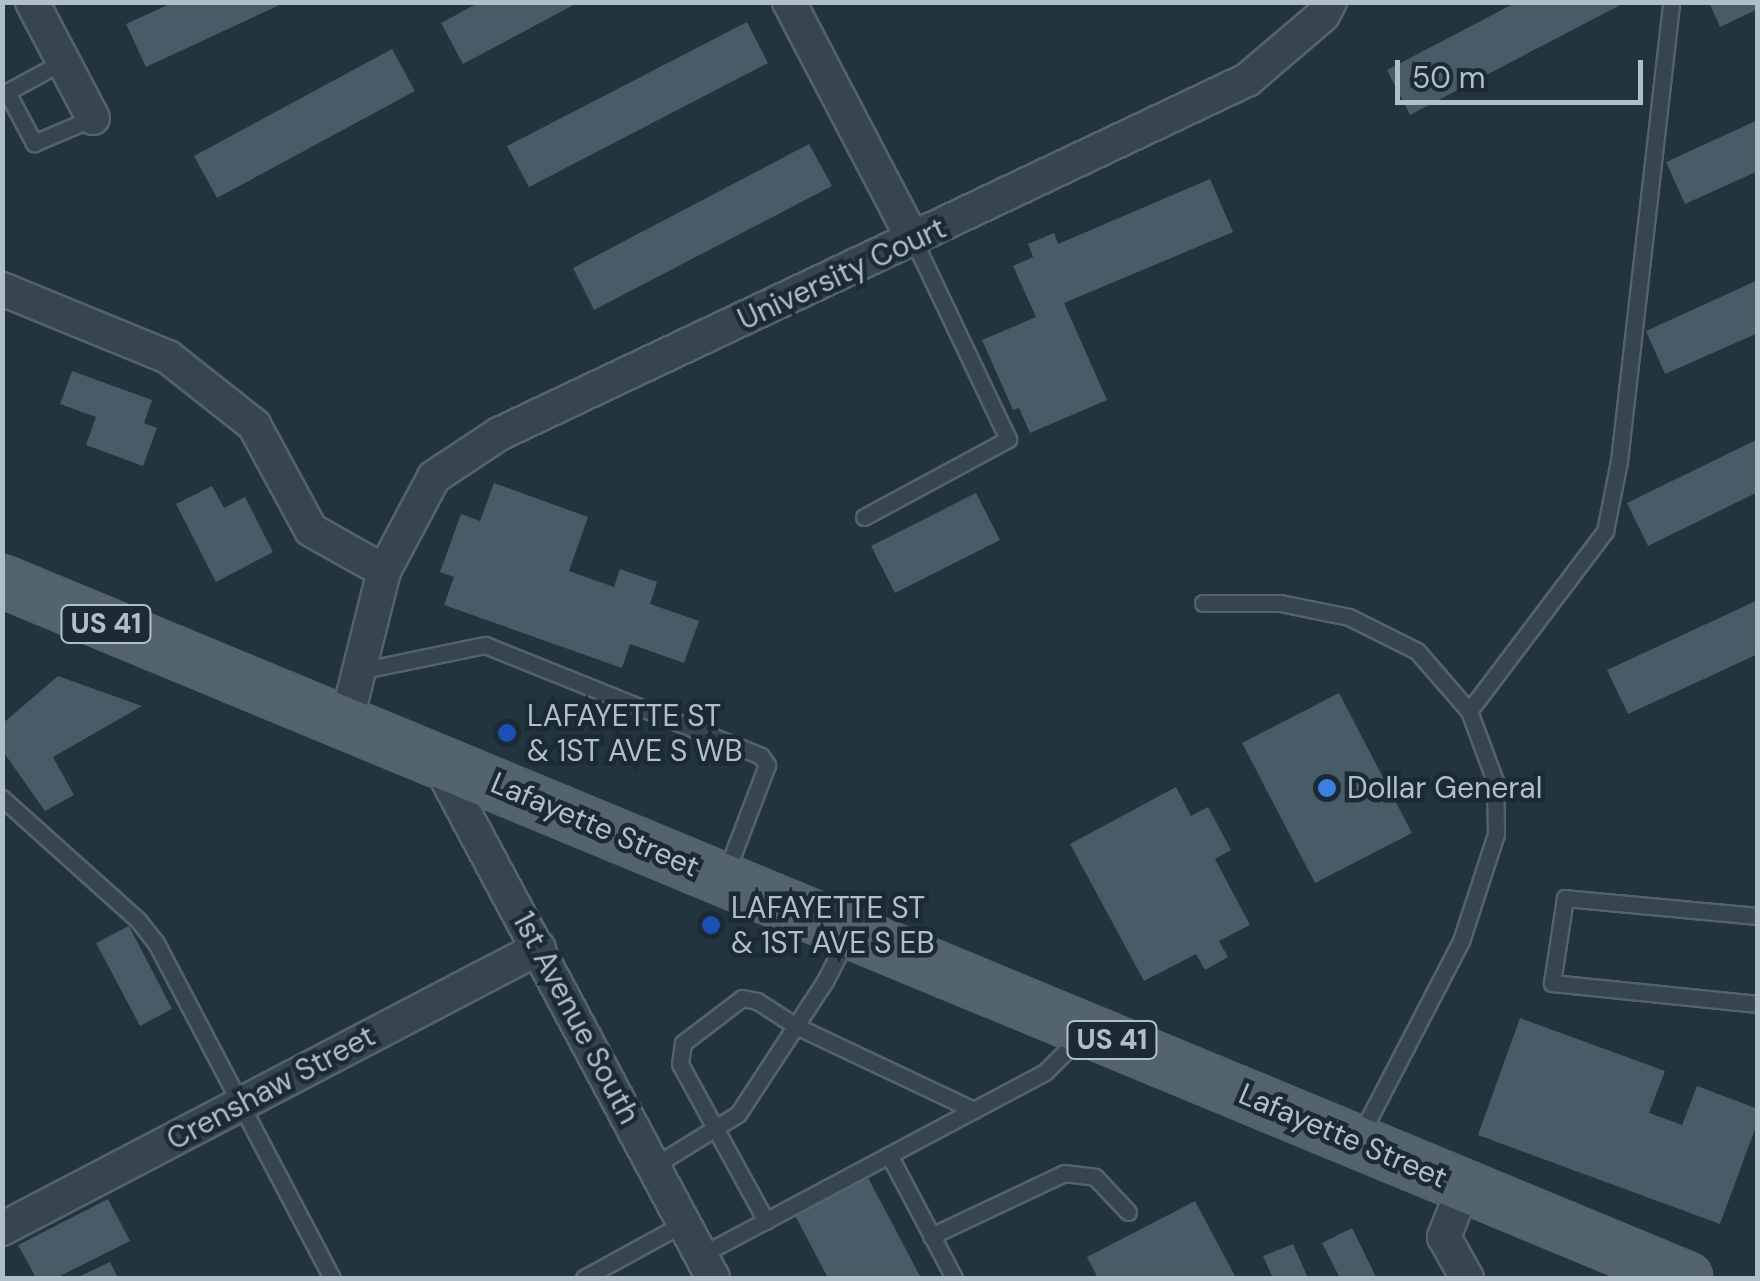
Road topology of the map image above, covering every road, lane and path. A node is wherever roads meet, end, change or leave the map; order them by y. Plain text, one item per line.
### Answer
1 (32, 2) edge
2 (789, 2) edge
3 (1330, 2) edge
4 (1671, 2) edge
5 (62, 62) junction
6 (93, 118) joint
7 (914, 241) junction
8 (2, 288) edge
9 (864, 517) dead end
10 (384, 571) junction
11 (2, 581) edge
12 (1203, 602) dead end
13 (359, 671) junction
14 (1469, 711) junction
15 (346, 722) junction
16 (436, 759) junction
17 (2, 798) edge
18 (723, 879) junction
19 (1758, 916) edge
20 (850, 931) junction
21 (539, 948) junction
22 (1758, 1004) edge
23 (796, 1026) junction
24 (1088, 1030) junction
25 (241, 1104) junction
26 (974, 1110) junction
27 (716, 1128) junction
28 (1357, 1142) junction
29 (889, 1155) junction
30 (654, 1166) junction
31 (1464, 1187) junction
32 (1128, 1212) dead end
33 (766, 1220) junction
34 (684, 1223) junction
35 (2, 1229) edge
36 (932, 1236) junction
37 (707, 1267) edge
38 (332, 1278) edge
39 (584, 1278) edge
40 (954, 1278) edge
41 (1467, 1278) edge
42 (1686, 1278) edge

1 - 5 street
2 - 7 street
3 - 7 street, University Court
4 - 14 lane
5 - 6 street
5 - 6 lane
7 - 9 lane
7 - 10 street, University Court
8 - 10 street
10 - 13 street
11 - 15 main road, Lafayette Street / US 41
12 - 14 lane
13 - 15 street
13 - 18 lane
14 - 28 lane
15 - 16 main road, Lafayette Street / US 41
16 - 18 main road, Lafayette Street / US 41
16 - 21 street, 1st Avenue South
17 - 25 lane
18 - 20 main road, Lafayette Street / US 41
19 - 22 lane
20 - 23 lane
20 - 24 main road, Lafayette Street / US 41
21 - 25 street, Crenshaw Street
21 - 30 street, 1st Avenue South
23 - 26 lane
23 - 27 lane
23 - 27 lane
24 - 26 lane
24 - 28 main road, Lafayette Street / US 41
25 - 35 street, Crenshaw Street
25 - 38 lane
26 - 29 lane
27 - 30 lane
27 - 33 lane
28 - 31 main road, Lafayette Street / US 41
29 - 33 lane
29 - 36 lane
30 - 34 street, 1st Avenue South
31 - 41 street
31 - 42 main road, Lafayette Street / US 41
32 - 36 lane
33 - 37 lane
34 - 37 street, 1st Avenue South
34 - 39 lane
36 - 40 lane

